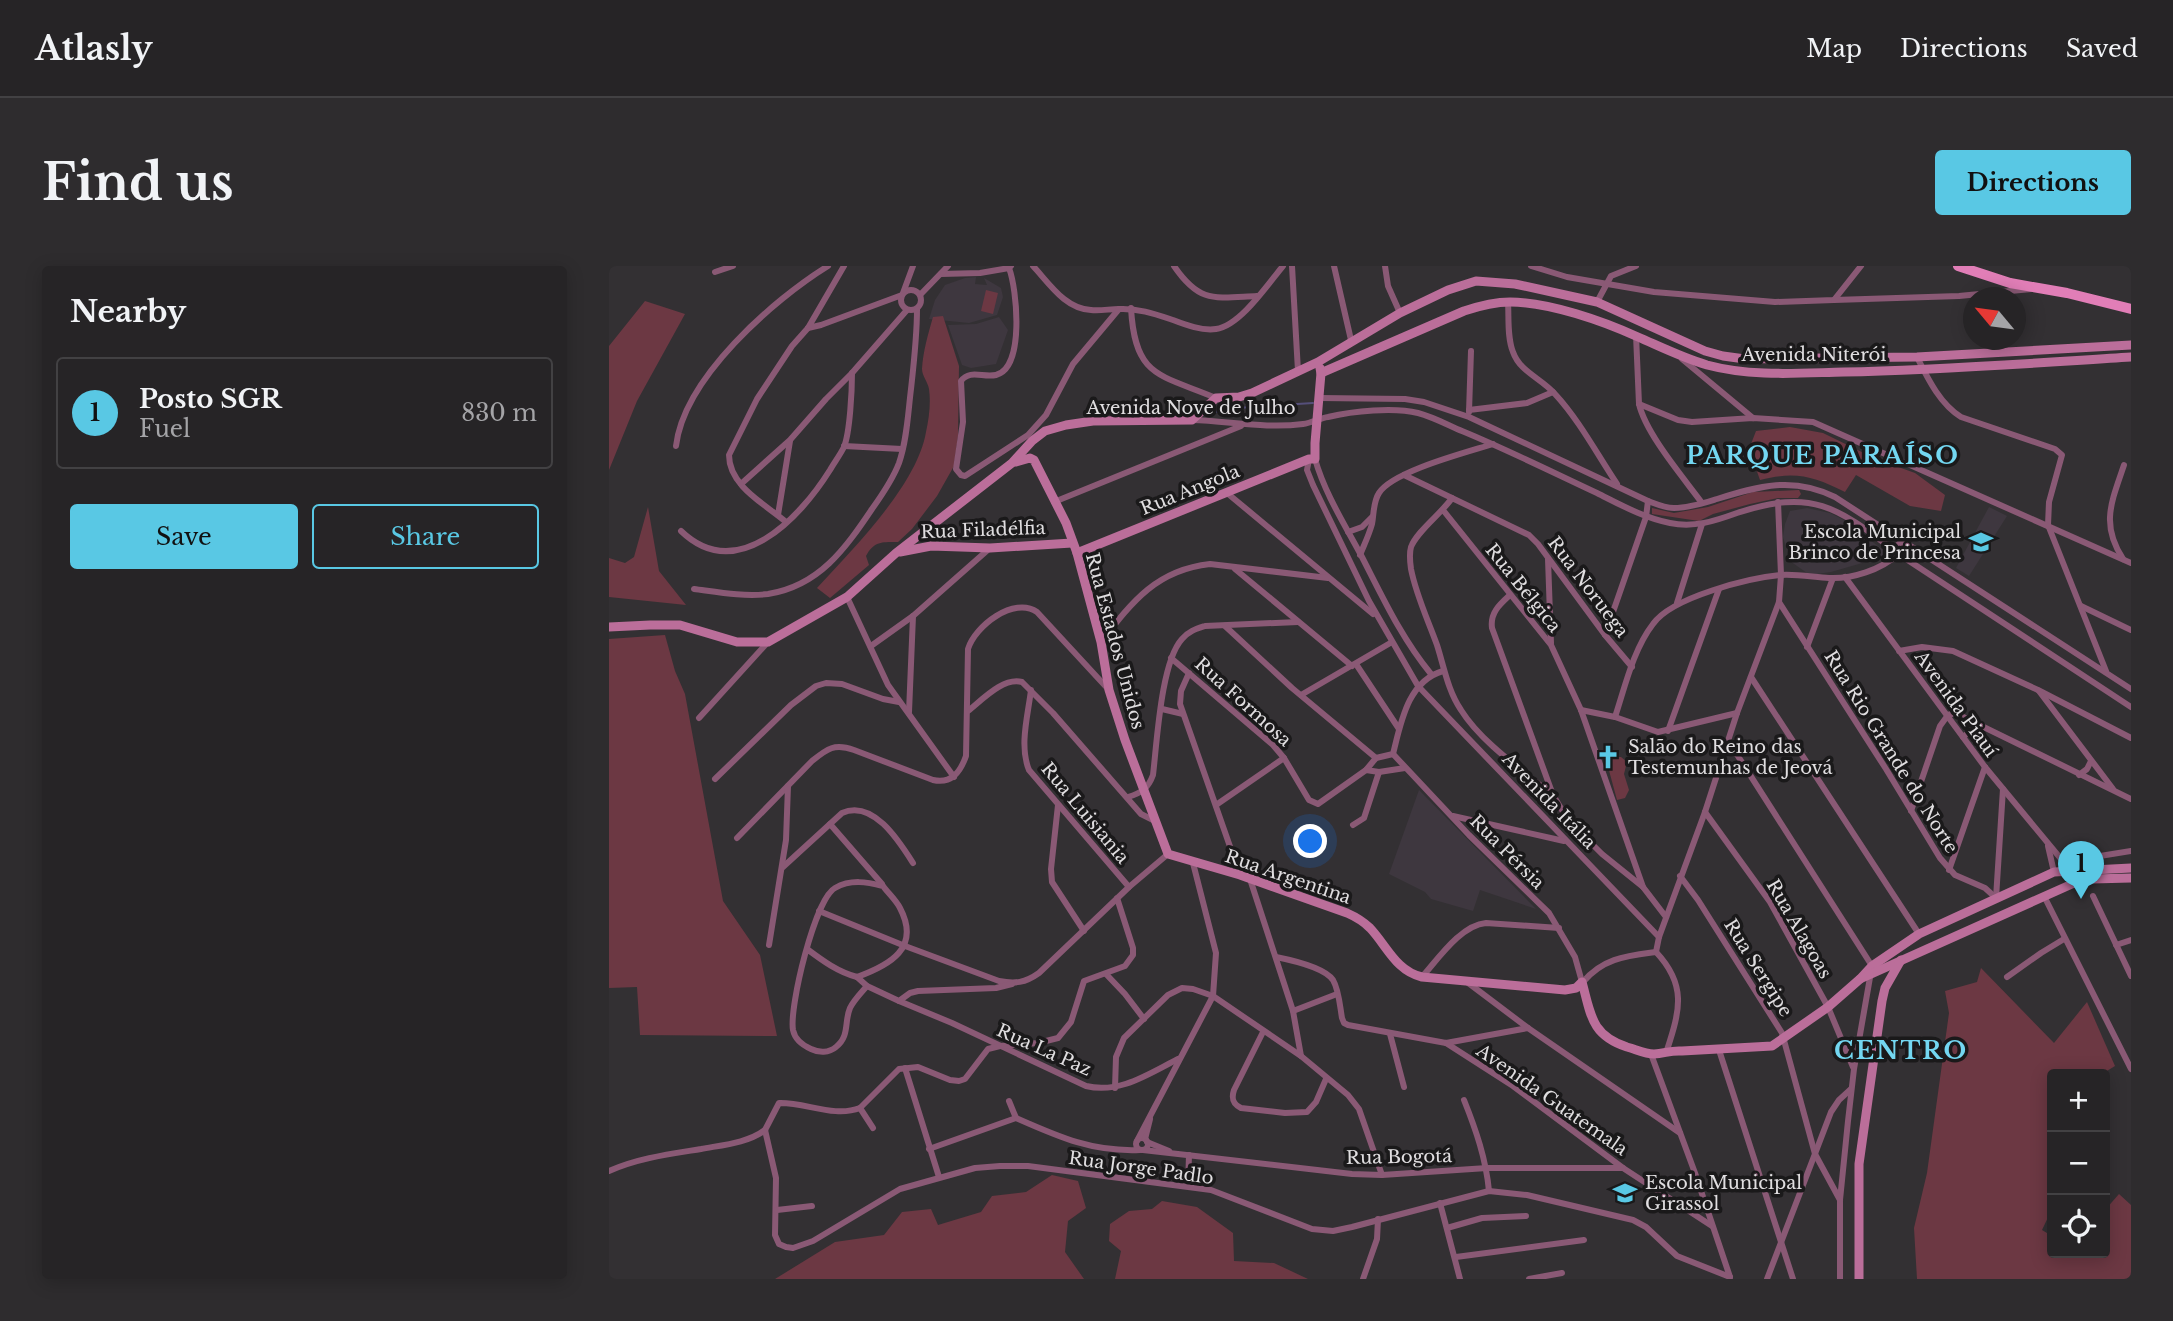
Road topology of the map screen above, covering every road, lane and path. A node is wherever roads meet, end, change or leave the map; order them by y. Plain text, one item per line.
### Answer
1 (733, 266) edge
2 (828, 266) edge
3 (844, 266) edge
4 (913, 266) edge
5 (948, 266) edge
6 (973, 266) edge
7 (1033, 266) edge
8 (1174, 266) edge
9 (1283, 266) edge
10 (1292, 266) edge
11 (1334, 266) edge
12 (1385, 266) edge
13 (1531, 266) edge
14 (1636, 266) edge
15 (1861, 266) edge
16 (1958, 266) edge
17 (1010, 267) edge
18 (715, 272) dead end
19 (980, 272) junction
20 (941, 274) junction
21 (1607, 283) junction
22 (1515, 284) junction
23 (1538, 288) junction
24 (2039, 289) junction
25 (902, 295) junction
26 (920, 295) junction
27 (1258, 296) junction
28 (1834, 300) junction
29 (1510, 302) junction
30 (1597, 302) junction
31 (1532, 304) junction
32 (1131, 308) junction
33 (917, 309) junction
34 (1119, 309) junction
35 (2131, 309) edge
36 (907, 310) junction
37 (1400, 313) junction
38 (808, 328) junction
39 (1636, 335) junction
40 (1351, 340) junction
41 (2131, 345) edge
42 (1471, 351) dead end
43 (1679, 356) junction
44 (1917, 357) junction
45 (2131, 357) edge
46 (1810, 359) junction
47 (1318, 362) junction
48 (1924, 370) junction
49 (1298, 371) junction
50 (1810, 372) junction
51 (852, 373) junction
52 (1321, 373) junction
53 (1553, 391) junction
54 (1216, 398) junction
55 (1319, 398) junction
56 (1639, 404) junction
57 (1469, 413) junction
58 (1046, 415) junction
59 (1753, 418) junction
60 (1192, 420) junction
61 (1318, 420) junction
62 (1210, 421) junction
63 (1243, 425) junction
64 (1051, 429) junction
65 (1030, 438) junction
66 (1210, 439) junction
67 (790, 440) junction
68 (1494, 444) junction
69 (676, 446) dead end
70 (844, 446) junction
71 (902, 449) junction
72 (1312, 459) junction
73 (1012, 463) junction
74 (2124, 465) dead end
75 (1404, 475) junction
76 (741, 484) junction
77 (1618, 486) junction
78 (1227, 493) junction
79 (1452, 498) junction
80 (1648, 501) junction
81 (1054, 502) junction
82 (1778, 502) junction
83 (1702, 503) junction
84 (1443, 510) junction
85 (778, 515) junction
86 (1373, 515) junction
87 (1646, 517) junction
88 (786, 522) junction
89 (1702, 524) junction
90 (2048, 525) junction
91 (926, 530) junction
92 (681, 531) dead end
93 (1348, 532) junction
94 (2113, 538) junction
95 (1072, 542) junction
96 (1906, 544) junction
97 (931, 546) junction
98 (990, 548) junction
99 (2099, 549) junction
100 (896, 553) junction
101 (1077, 554) junction
102 (1898, 554) junction
103 (1360, 555) junction
104 (1548, 559) junction
105 (2128, 562) edge
106 (1235, 569) junction
107 (1781, 575) junction
108 (1845, 577) junction
109 (1833, 578) junction
110 (1328, 579) junction
111 (694, 589) dead end
112 (1719, 589) junction
113 (1510, 595) junction
114 (847, 597) junction
115 (1779, 602) junction
116 (1677, 603) junction
117 (2081, 606) junction
118 (913, 616) junction
119 (1378, 618) junction
120 (1298, 622) junction
121 (1224, 625) junction
122 (609, 628) edge
123 (2131, 630) edge
124 (1605, 635) junction
125 (768, 642) junction
126 (1101, 642) junction
127 (1392, 642) junction
128 (1551, 645) junction
129 (871, 646) junction
130 (1807, 647) junction
131 (1899, 651) junction
132 (1171, 658) junction
133 (1354, 665) junction
134 (1632, 667) junction
135 (1443, 671) junction
136 (1189, 673) junction
137 (2106, 673) junction
138 (1431, 674) junction
139 (1751, 677) junction
140 (1418, 686) junction
141 (2131, 689) edge
142 (1031, 690) junction
143 (1108, 690) junction
144 (2038, 690) junction
145 (1301, 695) junction
146 (899, 702) junction
147 (2131, 706) edge
148 (2071, 707) junction
149 (1162, 709) junction
150 (1581, 710) junction
151 (968, 711) junction
152 (909, 712) junction
153 (1737, 713) junction
154 (1183, 714) junction
155 (1948, 715) junction
156 (699, 718) dead end
157 (1615, 718) junction
158 (2061, 720) junction
159 (1979, 724) junction
160 (1399, 729) junction
161 (1668, 731) junction
162 (1963, 737) junction
163 (2131, 738) edge
164 (1729, 742) junction
165 (1393, 754) junction
166 (1285, 758) junction
167 (1376, 758) junction
168 (2091, 761) junction
169 (1542, 765) junction
170 (1985, 767) junction
171 (1405, 768) junction
172 (1366, 771) junction
173 (1379, 772) junction
174 (2079, 775) junction
175 (954, 777) junction
176 (715, 779) dead end
177 (1532, 779) junction
178 (788, 786) junction
179 (2003, 789) junction
180 (2114, 791) junction
181 (1143, 792) junction
182 (1553, 795) junction
183 (1128, 797) junction
184 (2131, 799) edge
185 (1058, 805) junction
186 (1216, 805) junction
187 (1911, 811) junction
188 (1705, 812) junction
189 (1453, 816) junction
190 (1155, 821) junction
191 (829, 824) junction
192 (1353, 825) dead end
193 (737, 838) dead end
194 (1566, 842) junction
195 (2047, 844) junction
196 (2131, 851) edge
197 (1167, 854) junction
198 (2100, 856) junction
199 (1633, 859) junction
200 (2063, 862) junction
201 (913, 863) dead end
202 (1193, 863) junction
203 (783, 867) junction
204 (2131, 868) edge
205 (1949, 870) junction
206 (2071, 870) junction
207 (2100, 870) junction
208 (1623, 871) junction
209 (2055, 872) junction
210 (1240, 875) junction
211 (1680, 876) junction
212 (2045, 877) junction
213 (2131, 878) edge
214 (1250, 879) junction
215 (883, 886) junction
216 (2067, 886) junction
217 (1129, 887) junction
218 (1643, 887) junction
219 (2044, 896) junction
220 (2093, 897) dead end
221 (1117, 898) junction
222 (1996, 898) junction
223 (2030, 901) junction
224 (819, 911) junction
225 (1666, 917) junction
226 (1559, 928) junction
227 (1084, 931) junction
228 (1919, 934) junction
229 (1659, 937) junction
230 (2064, 940) junction
231 (2131, 940) edge
232 (769, 945) dead end
233 (2116, 945) junction
234 (905, 946) junction
235 (1899, 946) junction
236 (807, 949) junction
237 (1656, 952) junction
238 (1276, 957) junction
239 (1904, 959) junction
240 (1872, 966) junction
241 (1888, 967) junction
242 (1106, 974) junction
243 (2131, 975) edge
244 (1870, 976) junction
245 (857, 977) junction
246 (1422, 977) junction
247 (2007, 978) dead end
248 (1860, 979) junction
249 (1465, 981) junction
250 (1582, 982) junction
251 (1014, 983) junction
252 (867, 986) junction
253 (1885, 988) junction
254 (1337, 994) junction
255 (1213, 996) junction
256 (899, 1001) junction
257 (1828, 1007) junction
258 (1293, 1011) junction
259 (1144, 1019) junction
260 (1528, 1028) junction
261 (1263, 1032) junction
262 (1390, 1034) junction
263 (1784, 1039) junction
264 (1446, 1043) junction
265 (1000, 1046) junction
266 (1667, 1050) junction
267 (1719, 1050) junction
268 (1651, 1054) junction
269 (1301, 1056) junction
270 (1178, 1059) junction
271 (905, 1068) junction
272 (1854, 1069) junction
273 (2131, 1069) edge
274 (1326, 1079) junction
275 (1404, 1087) dead end
276 (1115, 1088) junction
277 (1851, 1089) junction
278 (1464, 1100) dead end
279 (1009, 1101) dead end
280 (860, 1108) junction
281 (1151, 1114) junction
282 (1016, 1118) junction
283 (873, 1128) dead end
284 (765, 1130) junction
285 (1680, 1133) junction
286 (1146, 1141) junction
287 (1139, 1146) junction
288 (929, 1149) junction
289 (1178, 1154) junction
290 (1815, 1154) junction
291 (1188, 1155) junction
292 (1487, 1168) junction
293 (1623, 1168) junction
294 (609, 1170) edge
295 (1382, 1175) junction
296 (939, 1177) junction
297 (1188, 1186) junction
298 (1489, 1191) junction
299 (1840, 1200) junction
300 (1440, 1203) junction
301 (813, 1206) dead end
302 (777, 1210) junction
303 (1526, 1216) dead end
304 (1378, 1219) junction
305 (1712, 1226) junction
306 (1447, 1228) junction
307 (1584, 1240) dead end
308 (1781, 1245) junction
309 (1455, 1257) junction
310 (1562, 1273) dead end
311 (1730, 1278) edge
312 (1363, 1279) edge
313 (1460, 1279) edge
314 (1529, 1279) edge
315 (1767, 1279) edge
316 (1793, 1279) edge
317 (1840, 1279) edge
318 (1859, 1279) edge

1 - 18 street
2 - 69 street
3 - 38 street
4 - 25 street
5 - 20 street
6 - 19 street
7 - 34 street
8 - 27 street
9 - 27 street
10 - 49 street
11 - 40 street
12 - 37 street
13 - 21 street
14 - 21 street
15 - 28 street
16 - 24 main road
17 - 19 street
17 - 65 street
19 - 20 street
20 - 26 street
21 - 28 street
21 - 30 street
22 - 23 main road, Avenida Niterói
22 - 29 main road
22 - 37 main road, Avenida Niterói
23 - 30 main road, Avenida Niterói
23 - 31 main road
24 - 28 street
24 - 35 main road
25 - 26 street
25 - 36 street
25 - 38 street
26 - 33 street
27 - 32 street
29 - 31 main road, Avenida Niterói
29 - 52 main road, Avenida Niterói
29 - 53 street
30 - 46 main road, Avenida Niterói
31 - 39 main road, Avenida Niterói
32 - 34 street
32 - 54 street
33 - 36 street
33 - 71 street
34 - 58 street
36 - 51 street
37 - 40 main road, Avenida Niterói
38 - 76 street
39 - 43 main road, Avenida Niterói
39 - 56 street
40 - 47 main road, Avenida Niterói
41 - 44 main road, Avenida Niterói
42 - 57 street
43 - 50 main road, Avenida Niterói
43 - 59 street
44 - 46 main road, Avenida Niterói
44 - 48 street
45 - 48 main road, Avenida Niterói
46 - 50 main road
47 - 49 main road, Avenida Niterói
47 - 52 main road
48 - 50 main road, Avenida Niterói
48 - 90 street
49 - 54 main road, Avenida Niterói
51 - 67 street
51 - 70 street
52 - 55 main road
53 - 57 street
53 - 77 street
54 - 60 main road
55 - 57 street, Avenida Nove de Julho
55 - 61 main road
56 - 59 street
56 - 83 street
57 - 77 street, Avenida Nove de Julho
58 - 64 street
58 - 65 street
59 - 90 street
60 - 62 street, Avenida Nove de Julho
60 - 64 main road, Avenida Nove de Julho
61 - 63 street, Avenida Nove de Julho
61 - 68 street, Avenida Nove de Julho
61 - 72 main road
62 - 63 street, Avenida Nove de Julho
62 - 66 street
63 - 66 street
64 - 65 main road, Avenida Nove de Julho
65 - 73 main road, Avenida Nove de Julho
66 - 81 street
67 - 76 street
67 - 85 street
68 - 75 street
68 - 87 street, Avenida Nove de Julho
70 - 71 street
70 - 88 street
71 - 111 street
72 - 78 main road, Rua Angola
72 - 93 street
72 - 119 street, Avenida Itália
73 - 81 main road, Rua Estados Unidos
73 - 91 main road, Avenida Nove de Julho
74 - 94 street
75 - 79 street, Rua Noruega
75 - 86 street
76 - 85 street
77 - 80 street, Avenida Nove de Julho
78 - 101 main road, Rua Angola
78 - 110 street
79 - 84 street, Avenida Itália
79 - 104 street, Rua Noruega
80 - 83 street, Avenida Nove de Julho
80 - 87 street
81 - 95 main road, Rua Estados Unidos
82 - 89 street, Avenida Nove de Julho
82 - 102 street, Avenida Nove de Julho
82 - 107 street
83 - 96 street, Avenida Nove de Julho
84 - 113 street, Rua Bélgica
84 - 135 street, Avenida Itália
85 - 88 street
86 - 93 street
86 - 103 street
87 - 89 street, Avenida Nove de Julho
87 - 124 street
88 - 92 street
89 - 116 street
90 - 99 street
90 - 117 street
91 - 97 main road
91 - 100 main road, Avenida Nove de Julho
93 - 103 street
94 - 99 street
94 - 105 street
95 - 98 main road, Rua Filadélfia
95 - 101 main road, Rua Estados Unidos
96 - 102 street
96 - 137 street, Avenida Nove de Julho
97 - 98 main road, Rua Filadélfia
97 - 100 main road, Rua Filadélfia
98 - 118 street
99 - 105 street
100 - 114 main road, Avenida Nove de Julho
101 - 126 main road, Rua Estados Unidos
102 - 108 street
102 - 147 street, Avenida Nove de Julho
103 - 138 street
104 - 124 street, Rua Noruega
104 - 128 street
106 - 110 street
106 - 120 street
106 - 126 street
107 - 109 street
107 - 112 street
107 - 115 street
108 - 109 street
108 - 131 street, Avenida Piauí
109 - 130 street
110 - 119 street
112 - 116 street
112 - 161 street
113 - 128 street, Rua Bélgica
113 - 169 street
114 - 125 main road, Avenida Nove de Julho
114 - 129 street
115 - 130 street, Rua Rio Grande do Norte
115 - 139 street
116 - 134 street
117 - 123 street
117 - 137 street
118 - 129 street
118 - 152 street
119 - 127 street, Avenida Itália
120 - 121 street
120 - 133 street
121 - 132 street
121 - 145 street
122 - 125 main road, Avenida Nove de Julho
124 - 134 street, Rua Noruega
125 - 156 street
126 - 143 main road, Rua Estados Unidos
127 - 133 street
127 - 140 street, Avenida Itália
128 - 150 street, Rua Bélgica
129 - 146 street
130 - 187 street, Rua Rio Grande do Norte
131 - 144 street
131 - 155 street, Avenida Piauí
132 - 136 street, Rua Formosa
132 - 149 street
133 - 145 street
133 - 160 street
134 - 157 street
135 - 138 street
135 - 177 street, Avenida Itália
136 - 154 street
136 - 166 street, Rua Formosa
137 - 141 street, Avenida Nove de Julho
138 - 140 street
139 - 153 street
139 - 228 street
140 - 160 street
140 - 194 street, Avenida Itália
142 - 151 street
142 - 183 street
142 - 185 street, Rua Luisiania
143 - 151 street
143 - 181 main road, Rua Estados Unidos
144 - 148 street
144 - 158 street
145 - 167 street
146 - 152 street
146 - 176 street
148 - 158 street
148 - 163 street
149 - 154 street
149 - 181 street
150 - 157 street
150 - 199 street, Rua Bélgica
151 - 175 street
152 - 175 street
153 - 161 street
153 - 164 street
154 - 186 street
155 - 159 street
155 - 162 street, Avenida Piauí
155 - 187 street
157 - 161 street
158 - 168 street
159 - 162 street
159 - 174 street
160 - 165 street
162 - 170 street, Avenida Piauí
164 - 188 street
164 - 240 street
165 - 167 street
165 - 171 street, Rua Pérsia
166 - 172 street, Rua Formosa
166 - 186 street
167 - 172 street, Rua Formosa
168 - 174 street
168 - 180 street
169 - 177 street
169 - 182 street
170 - 179 street, Avenida Piauí
170 - 205 street
171 - 173 street
171 - 189 street, Rua Pérsia
172 - 173 street
173 - 192 street
174 - 180 street
175 - 178 street
177 - 182 street, Avenida Itália
178 - 193 street
178 - 203 street
179 - 195 street, Avenida Piauí
179 - 222 street
180 - 184 street
181 - 183 street
181 - 190 main road, Rua Estados Unidos
182 - 208 street
183 - 190 street
185 - 217 street, Rua Luisiania
185 - 227 street
186 - 210 street
187 - 205 street, Rua Rio Grande do Norte
188 - 211 street
188 - 257 street, Rua Alagoas
189 - 194 street
189 - 226 street, Rua Pérsia
190 - 197 main road, Rua Estados Unidos
191 - 201 street
191 - 203 street
191 - 215 street
194 - 229 street, Avenida Itália
195 - 200 street, Avenida Piauí
195 - 209 street, Avenida Piauí
196 - 198 street
197 - 202 main road, Rua Argentina
197 - 217 street
198 - 200 street
198 - 207 street
199 - 208 street
199 - 218 street, Rua Bélgica
200 - 206 street, Avenida Piauí
202 - 210 main road, Rua Argentina
202 - 255 street
203 - 232 street
204 - 207 main road
205 - 222 street, Rua Rio Grande do Norte
206 - 207 main road
206 - 209 main road
206 - 216 main road
208 - 218 street
209 - 212 main road
209 - 216 main road
210 - 214 main road, Rua Argentina
211 - 225 street
211 - 263 street, Rua Sergipe
212 - 222 main road
212 - 223 main road
213 - 216 main road
214 - 238 street
214 - 246 main road, Rua Argentina
215 - 224 street
215 - 234 street
216 - 219 main road
217 - 221 street
218 - 225 street
219 - 223 main road
219 - 230 street
220 - 233 street
221 - 227 street
221 - 242 street
222 - 228 main road
223 - 239 main road
224 - 234 street
224 - 236 street
225 - 229 street
226 - 246 street
226 - 250 street, Rua Pérsia
227 - 251 street
228 - 235 main road
229 - 237 street
230 - 247 street
230 - 273 street
231 - 233 street
233 - 243 street
234 - 245 street
234 - 251 street
235 - 239 main road
235 - 240 main road
235 - 241 main road
236 - 245 street, Rua La Paz
236 - 252 street
237 - 250 street
237 - 266 street
238 - 254 street
238 - 258 street
239 - 241 main road
239 - 253 main road
240 - 244 street
240 - 248 main road
241 - 244 main road
241 - 253 main road
242 - 259 street
242 - 265 street
244 - 248 main road
244 - 272 street
245 - 252 street, Rua La Paz
246 - 249 main road, Rua Argentina
248 - 257 main road
249 - 250 main road, Rua Argentina
249 - 260 street
250 - 268 main road
251 - 256 street
252 - 256 street, Rua La Paz
253 - 318 main road
254 - 258 street
254 - 262 street
255 - 259 street
255 - 261 street
255 - 270 street
256 - 265 street, Rua La Paz
257 - 263 main road
257 - 272 street, Rua Alagoas
258 - 269 street
259 - 276 street
260 - 264 street
260 - 285 street
261 - 269 street
261 - 274 street
262 - 264 street
262 - 275 street
263 - 267 main road
263 - 290 street, Rua Sergipe
264 - 293 street, Avenida Guatemala
265 - 271 street
265 - 276 street, Rua La Paz
266 - 267 main road
266 - 268 main road
267 - 308 street
268 - 285 street
269 - 274 street
270 - 276 street
270 - 281 street
271 - 280 street
271 - 288 street
272 - 277 street
274 - 295 street
277 - 290 street
277 - 299 street
278 - 292 street
279 - 282 street
280 - 283 street
280 - 284 street
281 - 286 street
281 - 287 street
282 - 287 street
282 - 288 street
284 - 294 street
284 - 302 street
285 - 305 street
286 - 287 street
286 - 287 street
286 - 289 street, Rua Bogotá
287 - 289 street, Rua Bogotá
288 - 296 street
289 - 291 street, Rua Bogotá
290 - 299 street, Rua Sergipe
290 - 308 street
291 - 295 street, Rua Bogotá
291 - 297 street
292 - 293 street, Rua Bogotá
292 - 295 street, Rua Bogotá
292 - 298 street
293 - 305 street, Avenida Guatemala
296 - 297 street, Rua Jorge Padlo
296 - 302 street, Rua Jorge Padlo
297 - 304 street, Rua Jorge Padlo
298 - 300 street, Rua Jorge Padlo
298 - 311 street, Rua Jorge Padlo
299 - 317 street
300 - 304 street, Rua Jorge Padlo
300 - 306 street
301 - 302 street
303 - 306 street
304 - 312 street
305 - 311 street
306 - 309 street
307 - 309 street
308 - 315 street
308 - 316 street
309 - 313 street
310 - 314 street

